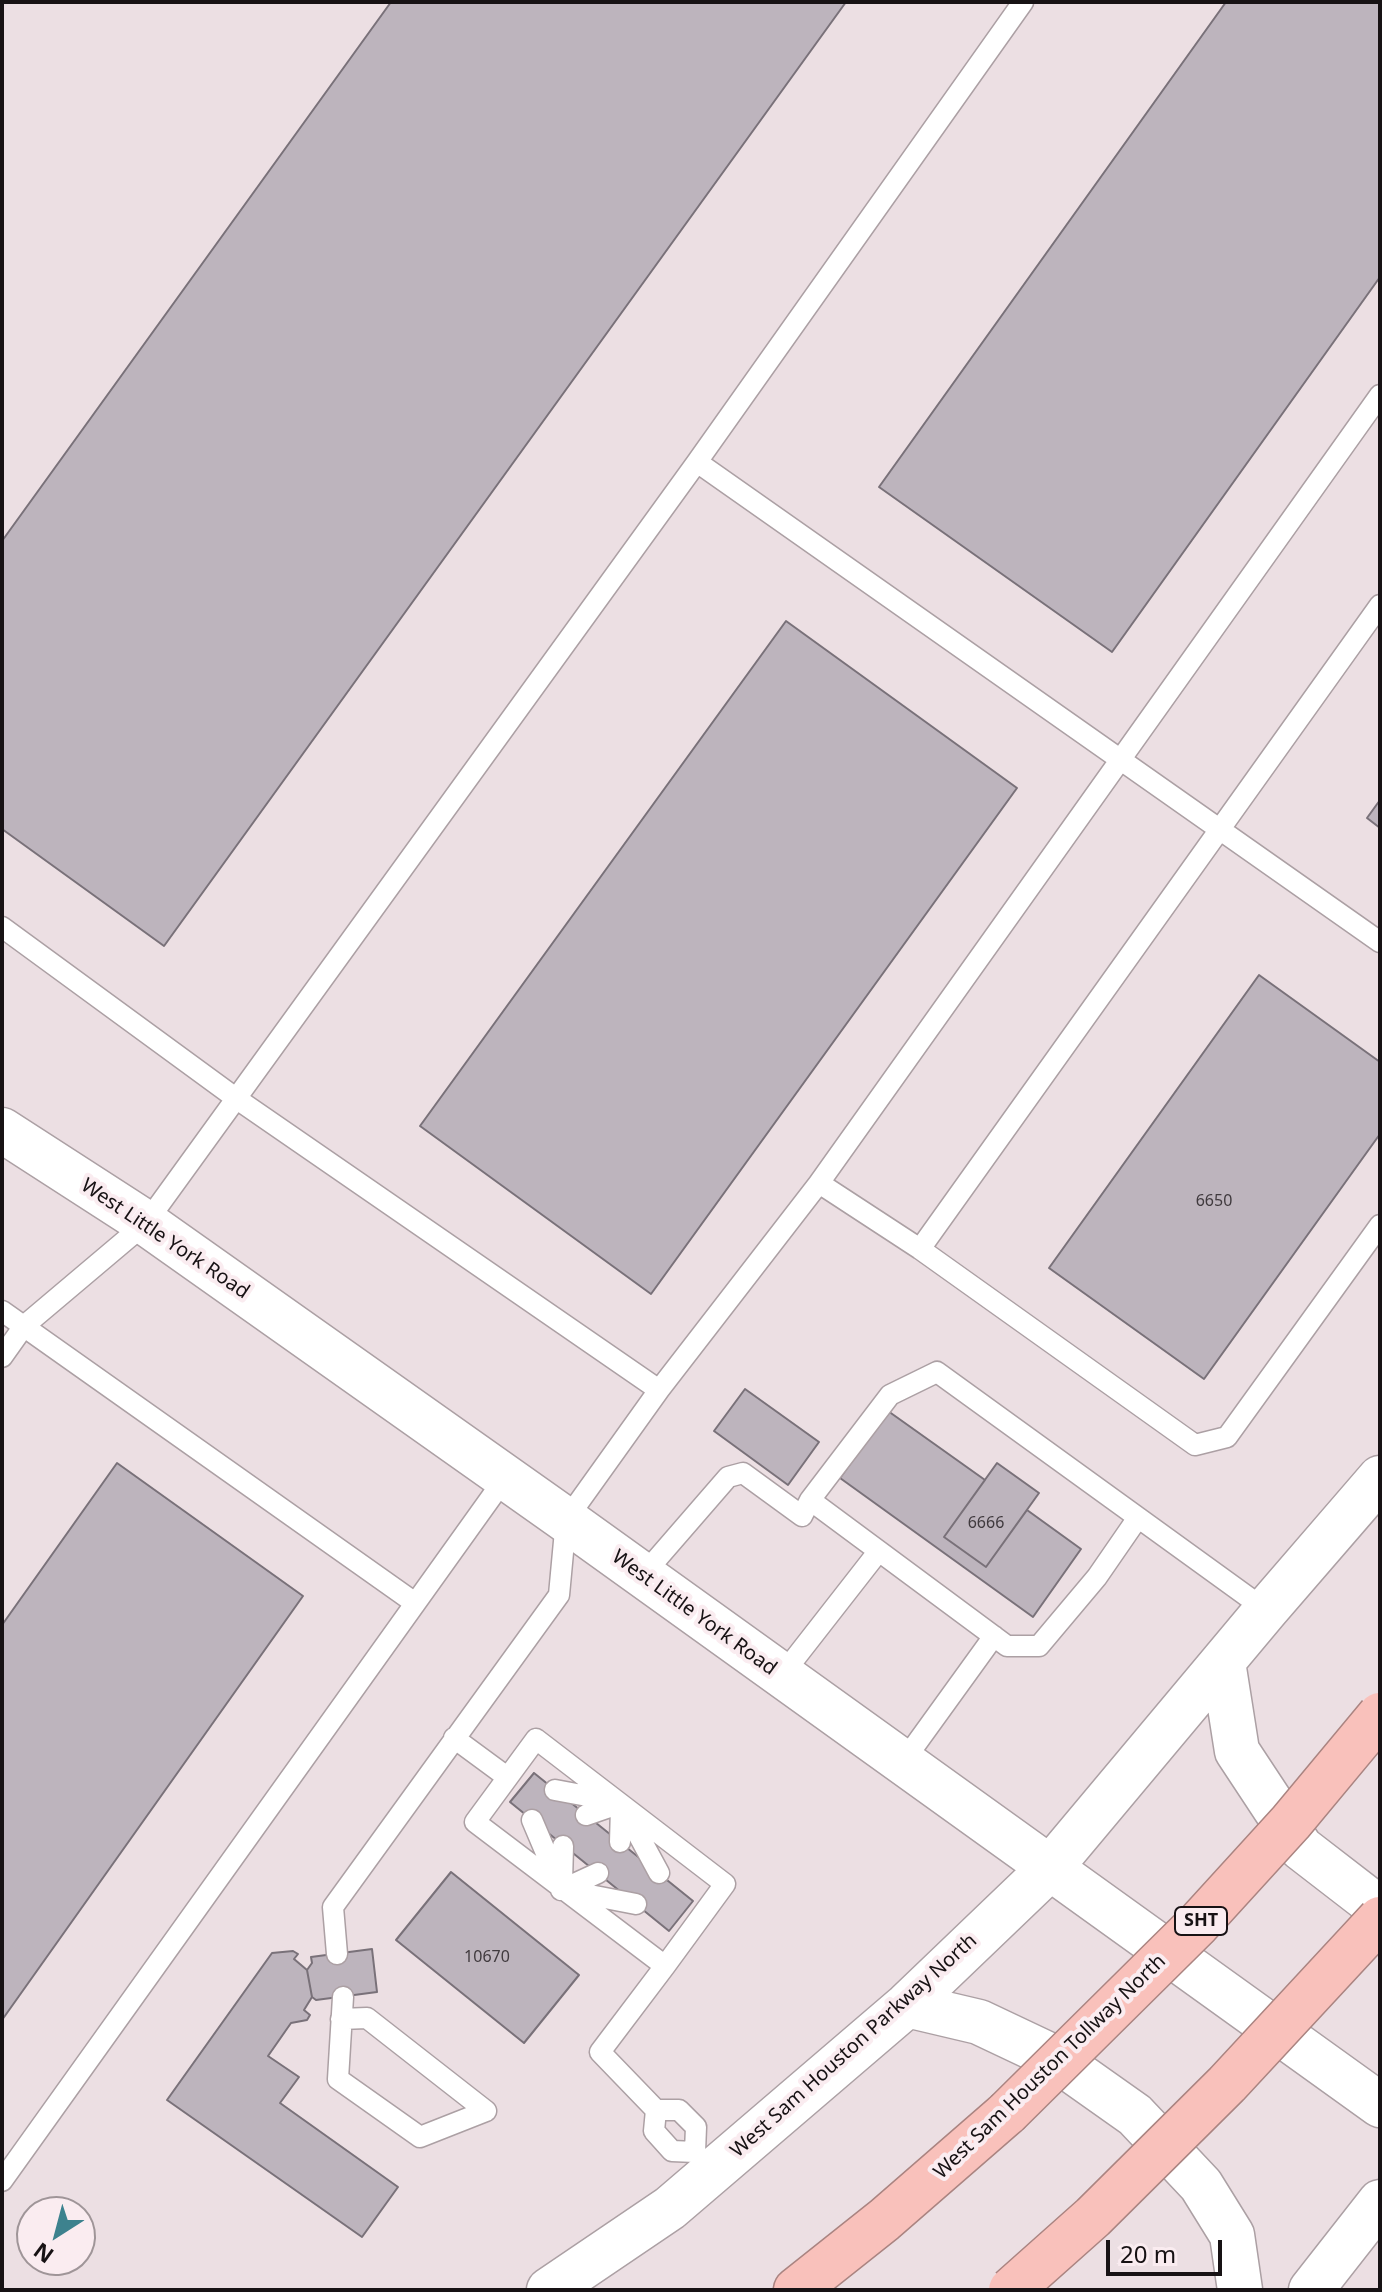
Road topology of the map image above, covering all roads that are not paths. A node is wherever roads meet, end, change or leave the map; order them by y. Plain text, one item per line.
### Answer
1 (1023, 2) edge
2 (1380, 395) edge
3 (697, 462) junction
4 (1380, 605) edge
5 (1121, 760) junction
6 (1220, 829) junction
7 (2, 927) edge
8 (1380, 942) edge
9 (237, 1099) junction
10 (2, 1130) edge
11 (819, 1183) junction
12 (146, 1223) junction
13 (1380, 1225) edge
14 (920, 1249) junction
15 (2, 1311) edge
16 (24, 1326) junction
17 (2, 1357) edge
18 (659, 1390) junction
19 (505, 1478) junction
20 (1380, 1478) edge
21 (810, 1500) junction
22 (1137, 1519) junction
23 (566, 1520) junction
24 (878, 1552) junction
25 (643, 1575) junction
26 (415, 1603) junction
27 (1266, 1610) junction
28 (994, 1636) junction
29 (1223, 1662) junction
30 (782, 1675) junction
31 (1380, 1715) edge
32 (454, 1738) junction
33 (903, 1762) junction
34 (507, 1777) junction
35 (555, 1790) dead end
36 (621, 1803) junction
37 (586, 1815) dead end
38 (532, 1820) dead end
39 (620, 1842) dead end
40 (563, 1846) dead end
41 (1050, 1868) junction
42 (598, 1873) dead end
43 (659, 1873) dead end
44 (561, 1890) junction
45 (636, 1904) dead end
46 (1380, 1909) edge
47 (1380, 1919) edge
48 (337, 1954) dead end
49 (665, 1966) junction
50 (343, 1997) dead end
51 (907, 2005) junction
52 (341, 2019) junction
53 (1380, 2105) edge
54 (656, 2110) junction
55 (703, 2162) junction
56 (2, 2181) edge
57 (1380, 2202) edge
58 (549, 2290) edge
59 (796, 2290) edge
60 (1011, 2290) edge
61 (1240, 2290) edge
62 (1311, 2290) edge

1 - 3 lane
2 - 5 lane
3 - 5 lane
3 - 9 lane
4 - 6 lane
5 - 6 lane
5 - 11 lane
6 - 8 lane
6 - 14 lane
7 - 9 lane
9 - 12 lane
9 - 18 lane
10 - 12 main road, West Little York Road
11 - 14 lane
11 - 18 lane
12 - 16 lane
12 - 19 main road, West Little York Road
13 - 14 lane
15 - 16 lane
16 - 17 lane
16 - 26 lane
18 - 23 lane
19 - 23 main road, West Little York Road
19 - 26 lane
20 - 27 main road, West Sam Houston Parkway North
21 - 22 lane
21 - 24 lane
21 - 25 lane
22 - 27 lane
22 - 28 lane
23 - 25 main road, West Little York Road
23 - 32 lane
24 - 28 lane
24 - 30 lane
25 - 30 main road, West Little York Road
26 - 56 lane
27 - 29 main road, West Sam Houston Parkway North
28 - 33 lane
29 - 41 main road, West Sam Houston Parkway North
29 - 46 main road
30 - 33 main road, West Little York Road
31 - 59 highway, West Sam Houston Tollway North / SHT, bridge
32 - 34 lane
32 - 48 lane
33 - 41 main road, West Little York Road
34 - 36 lane
34 - 44 lane
35 - 36 lane
36 - 37 lane
36 - 39 lane
36 - 43 lane
36 - 49 lane
38 - 44 lane
40 - 44 lane
41 - 51 main road, West Sam Houston Parkway North
41 - 53 main road, West Little York Road
42 - 44 lane
44 - 45 lane
44 - 49 lane
47 - 60 highway, bridge
49 - 54 lane
50 - 52 lane
51 - 55 main road, West Sam Houston Parkway North
51 - 61 main road
52 - 52 lane
54 - 55 lane
54 - 55 lane
55 - 58 main road, West Sam Houston Parkway North
57 - 62 main road

